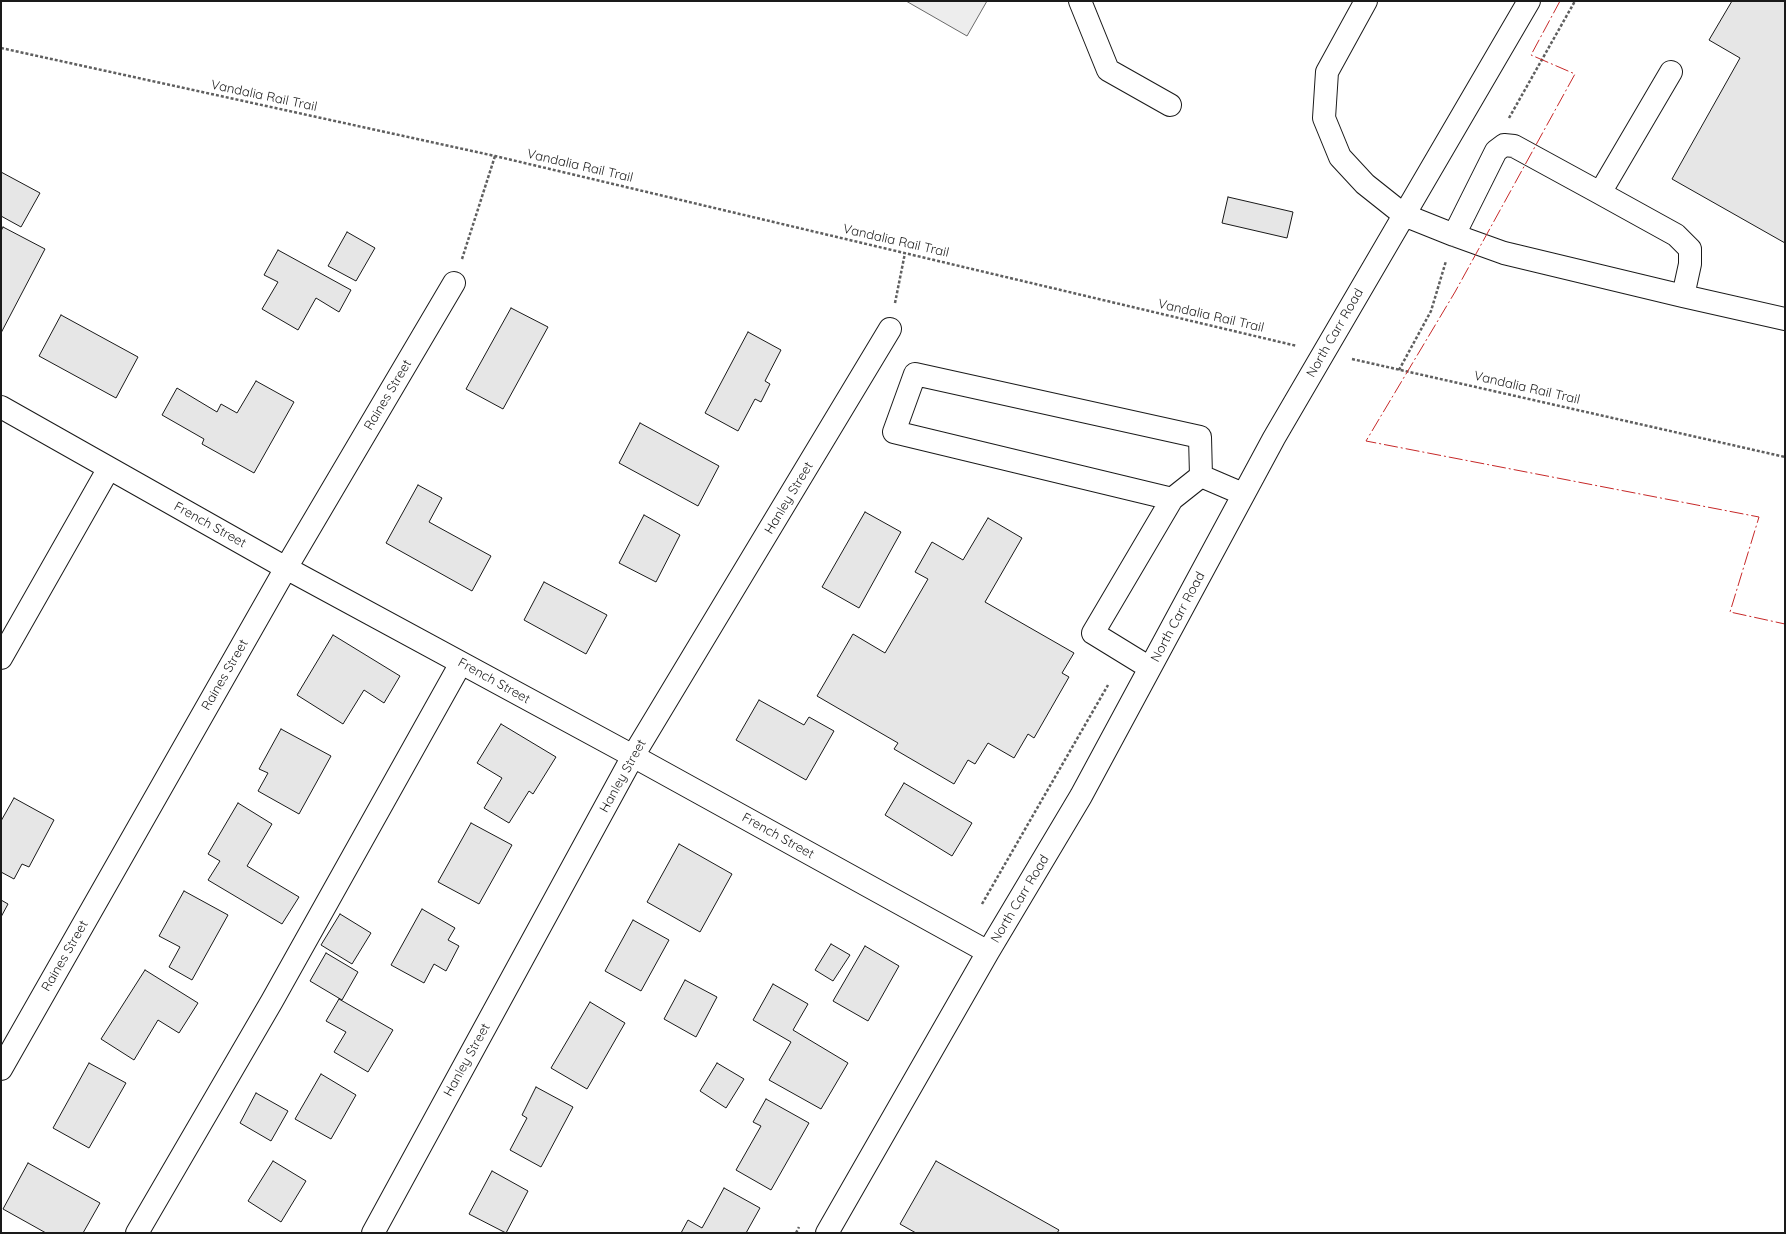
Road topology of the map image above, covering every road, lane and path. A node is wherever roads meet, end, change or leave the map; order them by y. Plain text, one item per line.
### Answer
1 (1080, 1) edge
2 (1366, 1) edge
3 (1529, 1) edge
4 (1, 48) edge
5 (1670, 72) dead end
6 (1170, 105) dead end
7 (495, 156) junction
8 (1600, 193) junction
9 (1404, 215) junction
10 (1454, 236) junction
11 (905, 254) junction
12 (454, 283) joint
13 (1683, 296) junction
14 (1785, 319) edge
15 (890, 329) joint
16 (1324, 352) junction
17 (1, 408) edge
18 (1785, 457) edge
19 (109, 468) junction
20 (1201, 476) junction
21 (1243, 494) junction
22 (1172, 500) junction
23 (286, 568) junction
24 (1126, 653) junction
25 (1, 658) edge
26 (461, 663) junction
27 (1150, 668) junction
28 (633, 756) junction
29 (963, 938) junction
30 (988, 952) junction
31 (1, 1069) edge
32 (800, 1226) dead end
33 (137, 1233) edge
34 (373, 1233) edge
35 (796, 1233) edge
36 (827, 1233) edge

1 - 6 street
2 - 9 street
3 - 9 street, North Carr Road
4 - 7 path, Vandalia Rail Trail
5 - 8 street
7 - 11 path, Vandalia Rail Trail
7 - 12 path
8 - 10 street
8 - 13 street
9 - 10 street
9 - 16 street, North Carr Road
10 - 13 street
11 - 15 path
11 - 16 path, Vandalia Rail Trail
12 - 23 street, Raines Street
13 - 14 street
15 - 28 street, Hanley Street
16 - 18 path, Vandalia Rail Trail
16 - 21 street, North Carr Road
17 - 19 street, French Street
19 - 23 street, French Street
19 - 25 street
20 - 21 street
20 - 22 street
20 - 22 street
21 - 27 street, North Carr Road
22 - 24 street
23 - 26 street, French Street
23 - 31 street, Raines Street
24 - 27 street
24 - 29 path
26 - 28 street, French Street
26 - 33 street
27 - 30 street, North Carr Road
28 - 29 street, French Street
28 - 34 street, Hanley Street
29 - 30 street, French Street
30 - 36 street, North Carr Road
32 - 35 path

